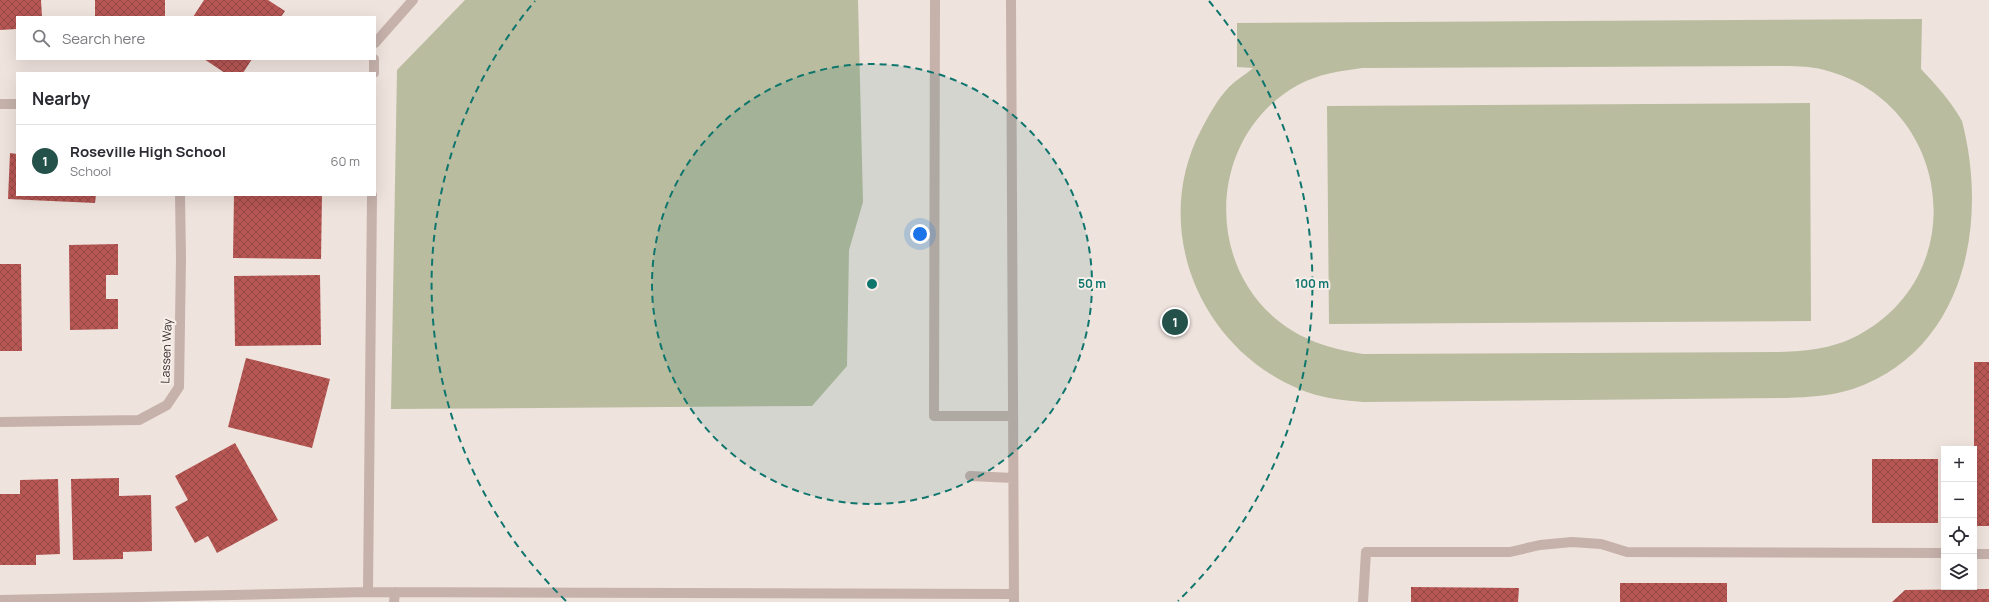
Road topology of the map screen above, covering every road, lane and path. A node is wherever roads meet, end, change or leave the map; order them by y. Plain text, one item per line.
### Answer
1 (413, 0) edge
2 (935, 0) edge
3 (1011, 0) edge
4 (376, 42) edge
5 (374, 60) edge
6 (374, 72) edge
7 (0, 104) edge
8 (16, 104) edge
9 (180, 196) edge
10 (372, 196) edge
11 (1013, 416) junction
12 (0, 422) edge
13 (970, 476) dead end
14 (1014, 478) junction
15 (1941, 553) edge
16 (1977, 554) edge
17 (1989, 554) edge
18 (368, 592) junction
19 (394, 597) edge
20 (1014, 598) edge
21 (0, 600) edge
22 (1362, 602) edge

1 - 4 street
2 - 11 street
3 - 11 street
5 - 6 street
7 - 8 street
9 - 12 street, Lassen Way
10 - 18 street
11 - 14 street
13 - 14 street
14 - 20 street
15 - 22 street
16 - 17 street
18 - 19 street
18 - 21 street
19 - 20 street

